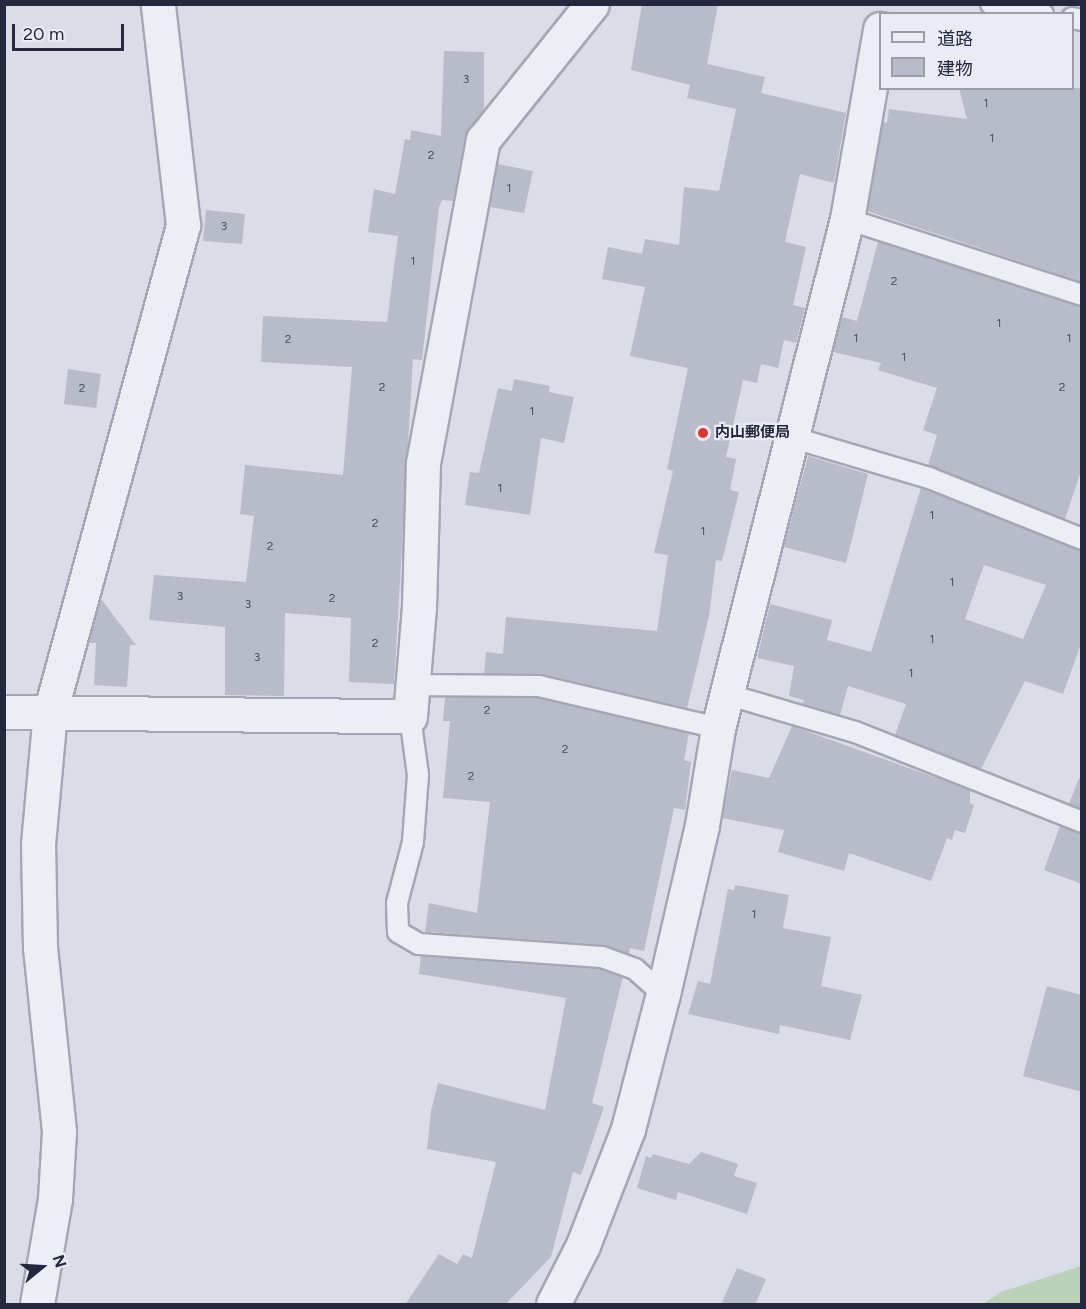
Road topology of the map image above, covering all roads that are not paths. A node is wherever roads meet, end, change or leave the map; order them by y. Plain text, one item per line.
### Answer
1 (158, 4) edge
2 (592, 4) edge
3 (991, 4) edge
4 (1033, 12) edge
5 (879, 35) edge
6 (847, 219) junction
7 (1082, 295) edge
8 (794, 438) junction
9 (1082, 539) edge
10 (726, 694) junction
11 (411, 700) junction
12 (4, 712) edge
13 (50, 713) junction
14 (718, 728) junction
15 (1082, 822) edge
16 (663, 994) junction
17 (37, 1305) edge
18 (553, 1305) edge

1 - 13 street
2 - 11 street
3 - 4 lane
5 - 6 street
6 - 7 lane
6 - 8 street
8 - 9 lane
8 - 10 street
10 - 14 street
10 - 15 lane
11 - 13 street
11 - 14 lane
11 - 16 lane
12 - 13 street
13 - 17 street
14 - 16 street
16 - 18 street

